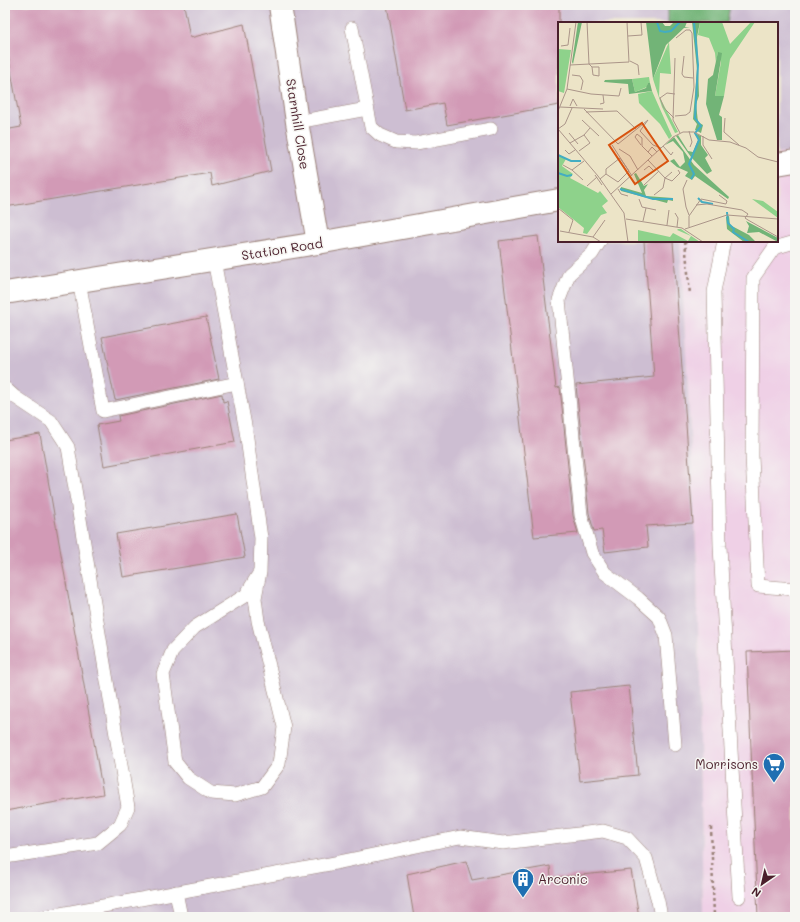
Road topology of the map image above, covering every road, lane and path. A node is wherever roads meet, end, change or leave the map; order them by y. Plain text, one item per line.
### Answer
1 (280, 5) edge
2 (352, 28) dead end
3 (367, 109) junction
4 (297, 122) junction
5 (491, 129) dead end
6 (795, 161) edge
7 (778, 164) edge
8 (558, 200) edge
9 (599, 242) edge
10 (724, 242) edge
11 (795, 242) edge
12 (318, 243) junction
13 (214, 260) junction
14 (79, 281) junction
15 (5, 293) edge
16 (237, 383) junction
17 (5, 388) edge
18 (260, 572) junction
19 (795, 589) edge
20 (675, 745) dead end
21 (5, 857) edge
22 (176, 892) junction
23 (739, 896) dead end
24 (44, 917) edge
25 (181, 917) edge
26 (661, 917) edge

1 - 4 street, Starnhill Close
2 - 3 lane
3 - 4 lane
3 - 5 lane
4 - 12 street, Starnhill Close
6 - 7 street
8 - 12 street, Station Road
9 - 20 lane
10 - 23 lane
11 - 19 lane
12 - 13 street, Station Road
13 - 14 street, Station Road
13 - 16 lane
14 - 15 street, Station Road
14 - 16 lane
16 - 18 lane
17 - 21 lane
18 - 18 lane
22 - 24 lane
22 - 25 lane
22 - 26 lane

